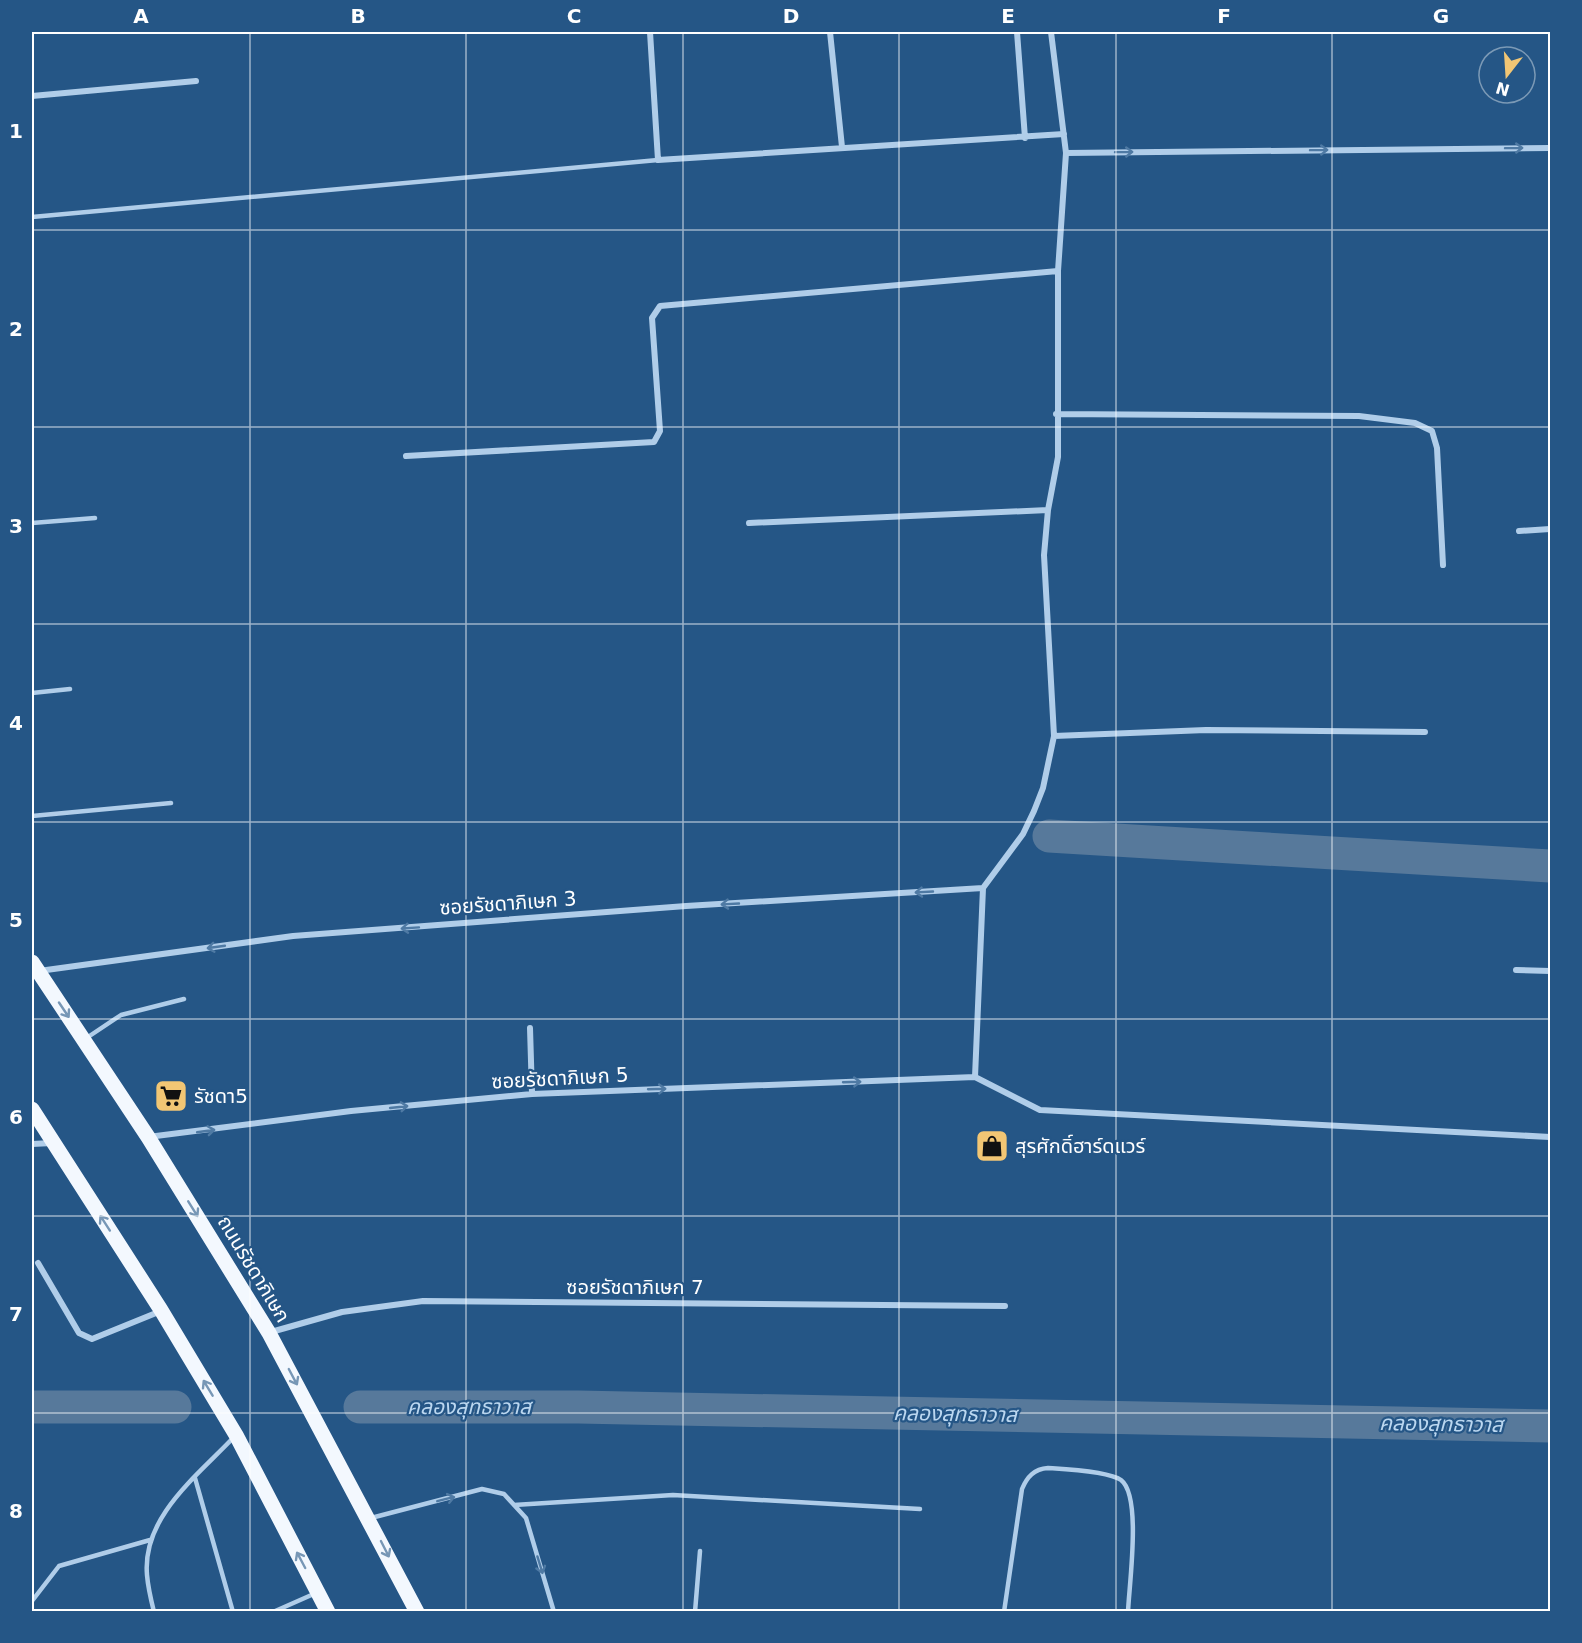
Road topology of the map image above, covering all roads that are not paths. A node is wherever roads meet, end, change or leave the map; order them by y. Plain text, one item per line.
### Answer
1 (650, 32) edge
2 (830, 32) edge
3 (1017, 32) edge
4 (1051, 32) edge
5 (196, 81) dead end
6 (32, 96) edge
7 (1064, 134) junction
8 (1025, 138) junction
9 (842, 147) junction
10 (1551, 148) edge
11 (1066, 153) junction
12 (658, 160) junction
13 (32, 217) edge
14 (1058, 271) junction
15 (1056, 414) junction
16 (406, 456) dead end
17 (1048, 510) junction
18 (96, 518) dead end
19 (749, 523) dead end
20 (32, 524) edge
21 (1551, 528) edge
22 (1519, 531) dead end
23 (1443, 565) dead end
24 (70, 688) dead end
25 (32, 693) edge
26 (1425, 732) dead end
27 (1054, 736) junction
28 (171, 803) dead end
29 (32, 816) edge
30 (983, 888) junction
31 (35, 967) edge
32 (1516, 970) dead end
33 (1551, 971) edge
34 (184, 999) dead end
35 (530, 1028) dead end
36 (84, 1040) junction
37 (975, 1077) junction
38 (532, 1094) junction
39 (32, 1110) edge
40 (148, 1137) junction
41 (1551, 1137) edge
42 (53, 1143) junction
43 (32, 1144) edge
44 (38, 1263) dead end
45 (1005, 1306) dead end
46 (161, 1310) junction
47 (269, 1333) junction
48 (236, 1435) junction
49 (195, 1478) junction
50 (514, 1505) junction
51 (920, 1509) dead end
52 (369, 1518) junction
53 (150, 1540) junction
54 (700, 1551) dead end
55 (318, 1592) junction
56 (32, 1601) edge
57 (154, 1611) edge
58 (233, 1611) edge
59 (273, 1611) edge
60 (328, 1611) edge
61 (417, 1611) edge
62 (554, 1611) edge
63 (695, 1611) edge
64 (1004, 1611) edge
65 (1128, 1611) edge

1 - 12 street
2 - 9 street
3 - 8 street
4 - 7 street
5 - 6 street
7 - 8 street
7 - 11 street
8 - 9 street
9 - 12 street
11 -> 10 street
11 - 14 street
12 - 13 lane
14 - 15 street
14 - 16 street
15 - 17 street
15 - 23 street
17 - 19 street
17 - 27 street
18 - 20 lane
21 - 22 street
24 - 25 lane
26 - 27 street
27 - 30 street
28 - 29 lane
30 -> 31 street, ซอยรัชดาภิเษก 3
30 - 37 street
31 -> 36 main road, ถนนรัชดาภิเษก
32 - 33 street
34 - 36 lane
35 - 38 street
36 - 40 main road, ถนนรัชดาภิเษก
38 -> 37 street, ซอยรัชดาภิเษก 5
37 - 41 street
40 -> 38 street, ซอยรัชดาภิเษก 5
39 - 42 main road
40 -> 47 main road, ถนนรัชดาภิเษก
42 - 43 street
46 -> 42 main road
44 - 46 street
45 - 47 street, ซอยรัชดาภิเษก 7
48 -> 46 main road
47 -> 52 main road, ถนนรัชดาภิเษก
48 - 49 lane
55 -> 48 main road
49 - 53 lane
49 - 58 lane
50 - 51 lane
52 -> 50 lane
50 -> 62 lane
52 -> 61 main road, ถนนรัชดาภิเษก
53 - 56 lane
53 - 57 lane
54 - 63 lane
55 - 59 lane
55 - 60 main road
64 - 65 lane

